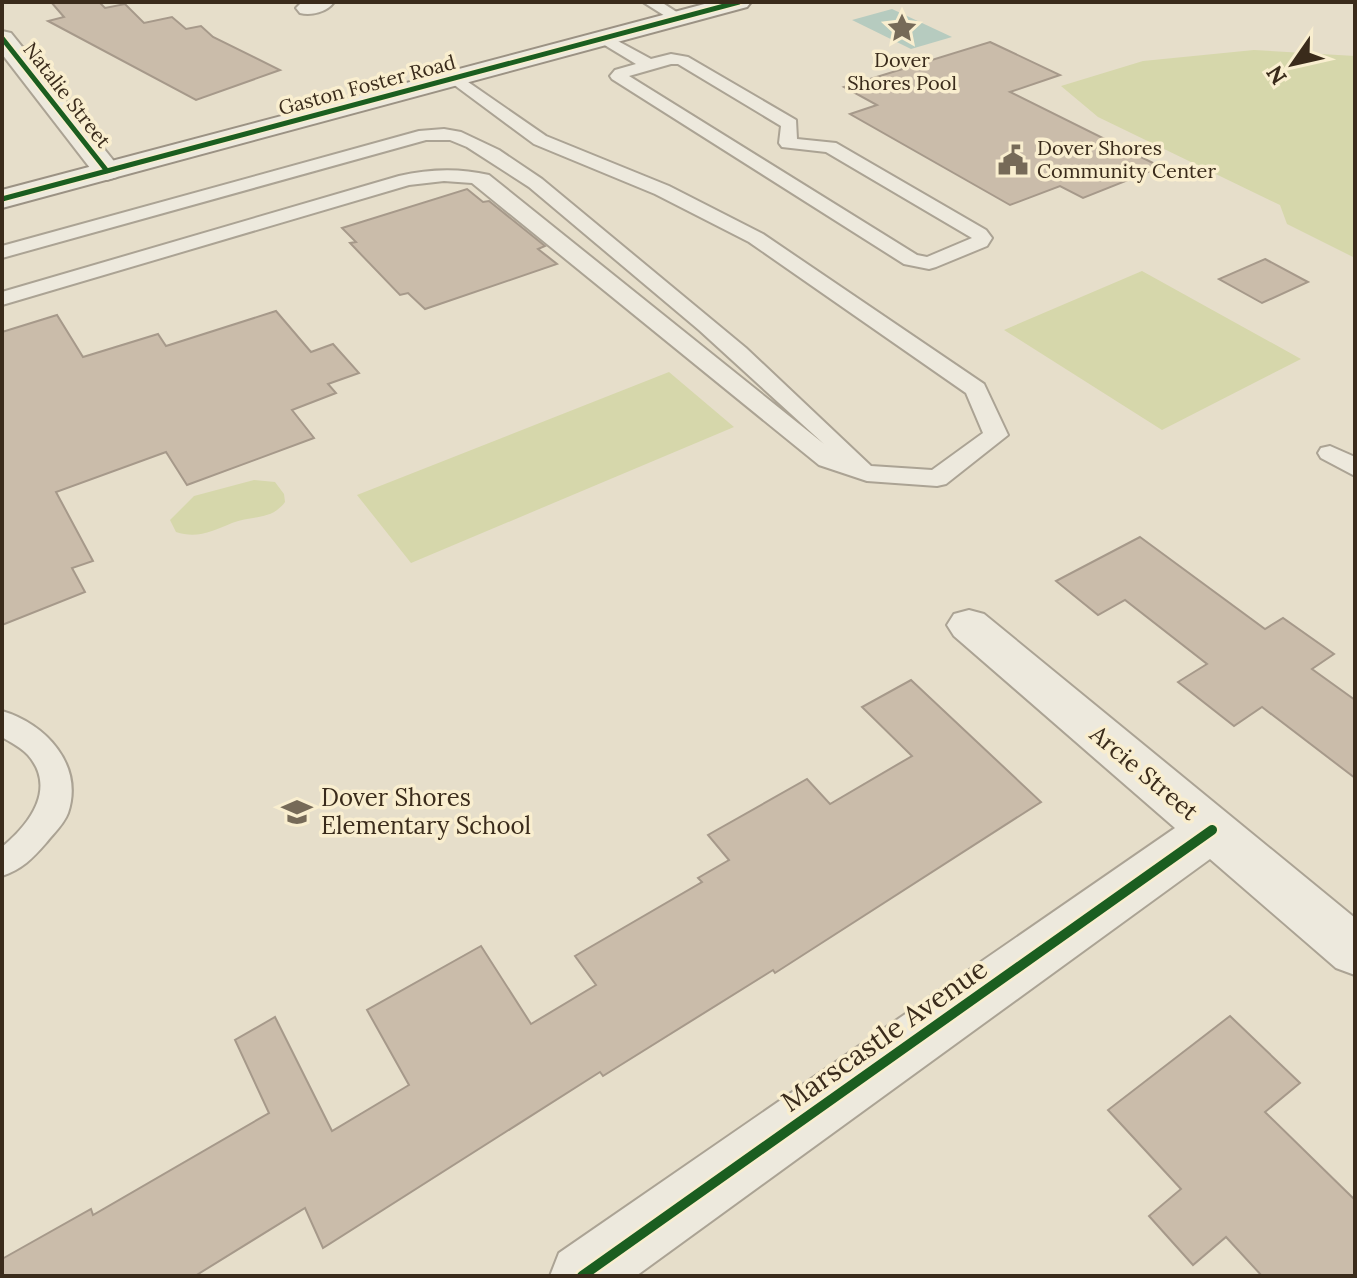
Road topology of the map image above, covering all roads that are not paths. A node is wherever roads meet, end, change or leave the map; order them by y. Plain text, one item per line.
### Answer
1 (650, 2) edge
2 (739, 2) edge
3 (677, 12) edge
4 (2, 38) edge
5 (603, 38) junction
6 (649, 65) junction
7 (455, 78) junction
8 (788, 143) junction
9 (747, 157) junction
10 (107, 171) junction
11 (2, 199) edge
12 (2, 252) edge
13 (2, 299) edge
14 (1330, 453) dead end
15 (1355, 468) edge
16 (867, 473) junction
17 (969, 625) dead end
18 (2, 722) edge
19 (1212, 830) junction
20 (2, 862) edge
21 (1355, 951) edge
22 (587, 1274) edge

1 - 3 lane
2 - 3 street, Gaston Foster Road
3 - 5 street, Gaston Foster Road
4 - 10 street, Natalie Street
5 - 6 lane
5 - 7 street, Gaston Foster Road
6 - 8 lane
6 - 9 lane
7 - 10 street, Gaston Foster Road
7 - 16 lane
8 - 9 lane
8 - 9 lane
10 - 11 street, Gaston Foster Road
12 - 16 lane
13 - 16 lane
14 - 15 lane
17 - 19 street, Arcie Street
18 - 20 lane
19 - 21 street, Arcie Street
19 - 22 street, Marscastle Avenue

